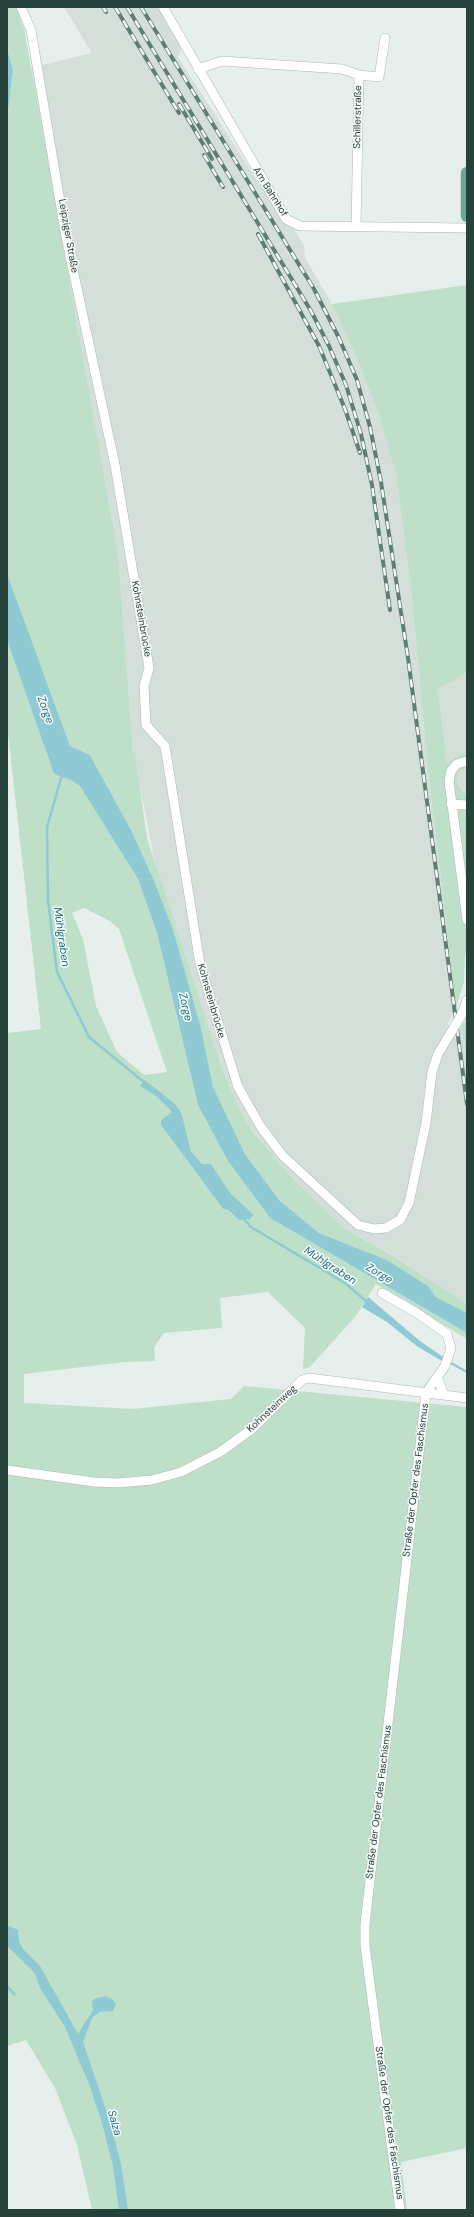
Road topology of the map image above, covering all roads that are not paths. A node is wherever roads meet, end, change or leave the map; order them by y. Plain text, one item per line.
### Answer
1 (22, 7) edge
2 (163, 7) edge
3 (385, 38) dead end
4 (198, 69) junction
5 (359, 75) junction
6 (467, 173) edge
7 (467, 216) edge
8 (356, 226) junction
9 (467, 228) edge
10 (115, 465) joint
11 (467, 761) edge
12 (451, 804) junction
13 (467, 805) edge
14 (467, 920) edge
15 (467, 1000) edge
16 (382, 1292) dead end
17 (437, 1377) junction
18 (426, 1393) junction
19 (444, 1396) junction
20 (467, 1398) edge
21 (7, 1470) edge
22 (400, 2210) edge

1 - 10 street, Leipziger Straße
2 - 4 street, Am Bahnhof
3 - 5 street
4 - 5 street, Schillerstraße
4 - 8 street, Am Bahnhof
5 - 8 street, Schillerstraße
6 - 7 main road
8 - 9 street, Am Bahnhof
10 - 15 street, Kohnsteinbrücke, bridge
11 - 12 street
12 - 13 street
12 - 14 street
16 - 17 street
17 - 18 street
17 - 19 street
18 - 19 street, Kohnsteinweg
18 - 21 street, Kohnsteinweg
18 - 22 street, Straße der Opfer des Faschismus
19 - 20 street, Kohnsteinweg

